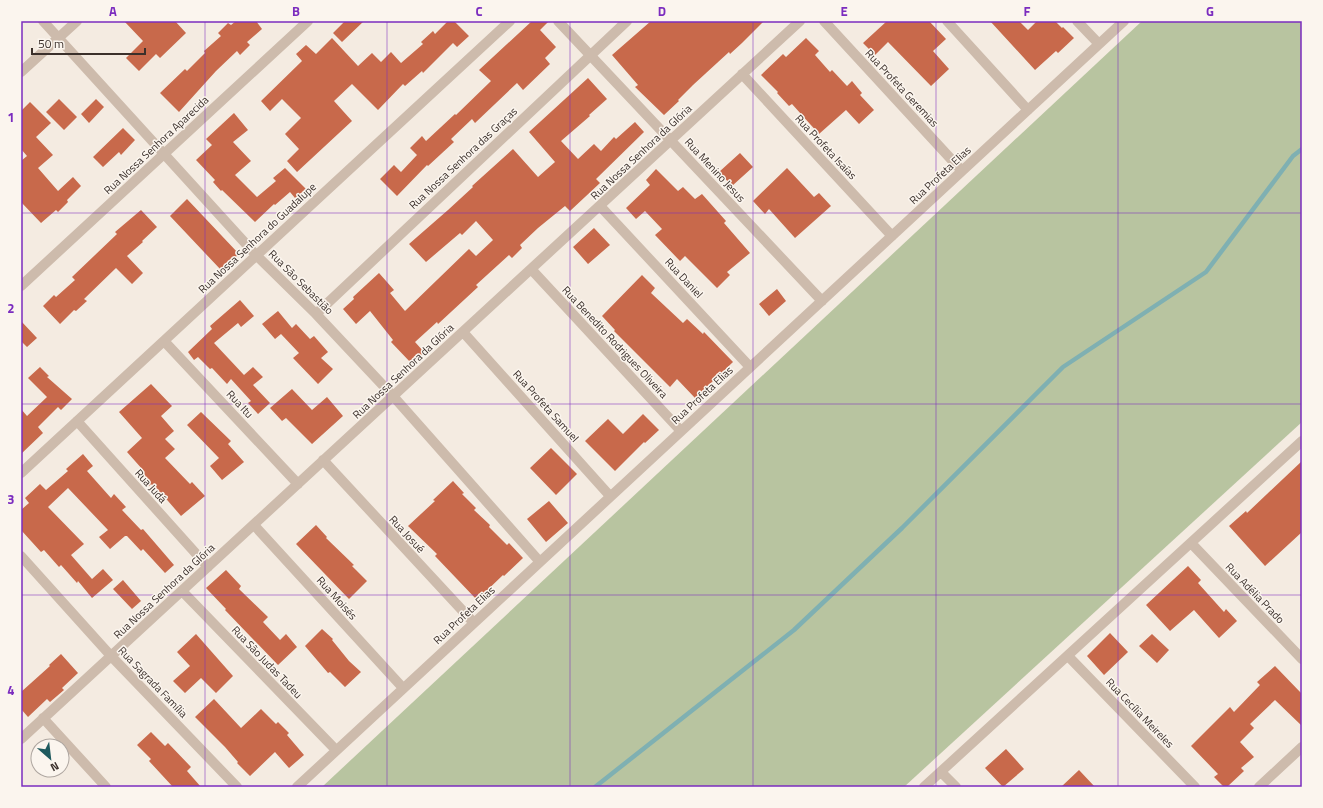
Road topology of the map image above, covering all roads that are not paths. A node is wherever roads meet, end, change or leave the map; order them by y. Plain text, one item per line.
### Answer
1 (43, 21) edge
2 (77, 21) edge
3 (308, 21) edge
4 (510, 21) edge
5 (558, 21) edge
6 (627, 21) edge
7 (800, 21) edge
8 (824, 21) edge
9 (946, 21) edge
10 (1077, 21) edge
11 (1124, 21) edge
12 (58, 38) junction
13 (1099, 44) junction
14 (590, 55) junction
15 (21, 72) edge
16 (742, 74) junction
17 (1028, 110) junction
18 (671, 140) junction
19 (165, 153) junction
20 (962, 171) junction
21 (600, 206) junction
22 (892, 236) junction
23 (256, 255) junction
24 (531, 269) junction
25 (21, 286) edge
26 (822, 301) junction
27 (316, 314) junction
28 (463, 332) junction
29 (164, 341) junction
30 (750, 367) junction
31 (393, 396) junction
32 (77, 422) junction
33 (681, 431) junction
34 (1302, 441) edge
35 (323, 460) junction
36 (21, 473) edge
37 (298, 484) junction
38 (610, 496) junction
39 (254, 525) junction
40 (1191, 543) junction
41 (21, 556) edge
42 (540, 562) junction
43 (208, 566) junction
44 (182, 591) junction
45 (474, 623) junction
46 (111, 656) junction
47 (1068, 656) junction
48 (1302, 659) edge
49 (403, 688) junction
50 (43, 718) junction
51 (21, 739) edge
52 (1302, 747) edge
53 (336, 750) junction
54 (941, 772) junction
55 (106, 787) edge
56 (237, 787) edge
57 (296, 787) edge
58 (924, 787) edge
59 (956, 787) edge
60 (1195, 787) edge
61 (1259, 787) edge

1 - 12 street, Rua São Sebastião
2 - 12 street
3 - 19 street, Rua Nossa Senhora Aparecida
4 - 23 street, Rua Nossa Senhora do Guadalupe
5 - 14 street, Rua Menino Jesus
6 - 14 street, Rua Nossa Senhora das Graças
7 - 16 street, Rua Nossa Senhora da Glória
8 - 20 street, Rua Profeta Geremias
9 - 17 street
10 - 13 street
11 - 13 street, Rua Profeta Elias
12 - 15 street
12 - 19 street, Rua São Sebastião
13 - 17 street, Rua Profeta Elias
14 - 18 street, Rua Menino Jesus
14 - 27 street, Rua Nossa Senhora das Graças
16 - 18 street, Rua Nossa Senhora da Glória
16 - 22 street, Rua Profeta Isaías
17 - 20 street, Rua Profeta Elias
18 - 21 street, Rua Nossa Senhora da Glória
18 - 26 street, Rua Menino Jesus
19 - 23 street, Rua São Sebastião
19 - 25 street, Rua Nossa Senhora Aparecida
20 - 22 street, Rua Profeta Elias
21 - 24 street, Rua Nossa Senhora da Glória
21 - 30 street, Rua Daniel
22 - 26 street, Rua Profeta Elias
23 - 27 street, Rua São Sebastião
23 - 29 street, Rua Nossa Senhora do Guadalupe
24 - 28 street, Rua Nossa Senhora da Glória
24 - 33 street, Rua Benedito Rodrigues Oliveira
26 - 30 street, Rua Profeta Elias
27 - 31 street, Rua São Sebastião
28 - 31 street, Rua Nossa Senhora da Glória
28 - 38 street, Rua Profeta Samuel
29 - 32 street, Rua Nossa Senhora do Guadalupe
29 - 37 street, Rua Itu
30 - 33 street, Rua Profeta Elias
31 - 35 street, Rua Nossa Senhora da Glória
31 - 42 street, Rua São Sebastião
32 - 36 street, Rua Nossa Senhora do Guadalupe
32 - 43 street, Rua Judá
33 - 38 street, Rua Profeta Elias
34 - 40 street
35 - 37 street, Rua Nossa Senhora da Glória
35 - 45 street, Rua Josué
37 - 39 street, Rua Nossa Senhora da Glória
38 - 42 street, Rua Profeta Elias
39 - 43 street, Rua Nossa Senhora da Glória
39 - 49 street, Rua Moisés
40 - 47 street
40 - 48 street, Rua Adélia Prado
41 - 46 street, Rua Sagrada Família
42 - 45 street, Rua Profeta Elias
43 - 44 street, Rua Nossa Senhora da Glória
44 - 46 street, Rua Nossa Senhora da Glória
44 - 53 street, Rua São Judas Tadeu
45 - 49 street, Rua Profeta Elias
46 - 50 street, Rua Nossa Senhora da Glória
46 - 56 street, Rua Sagrada Família
47 - 54 street
47 - 60 street, Rua Cecília Meireles
49 - 53 street, Rua Profeta Elias
50 - 51 street, Rua Nossa Senhora da Glória
50 - 55 street
52 - 61 street
53 - 57 street, Rua Profeta Elias
54 - 58 street
54 - 59 street

